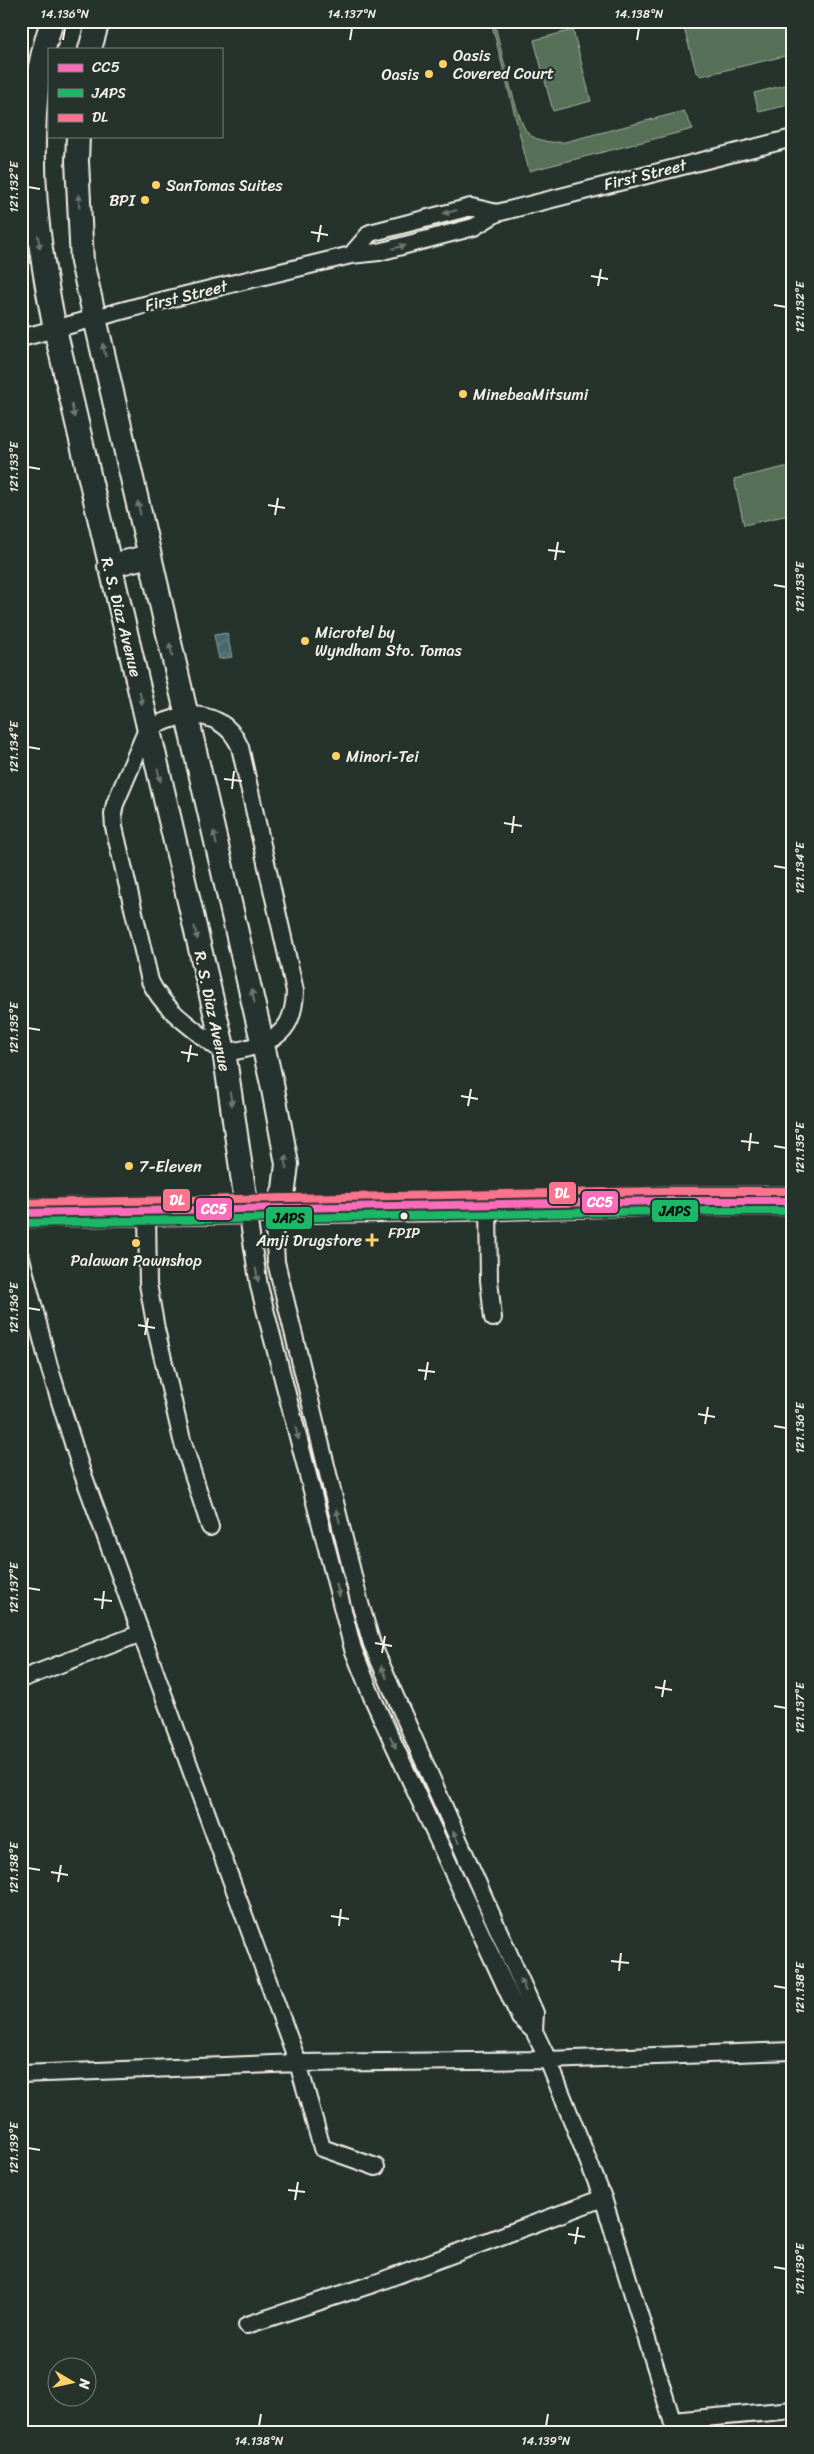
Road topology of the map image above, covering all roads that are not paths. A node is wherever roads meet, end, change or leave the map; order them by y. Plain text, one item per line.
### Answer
1 (52, 21) edge
2 (98, 21) edge
3 (90, 48) edge
4 (78, 138) edge
5 (793, 138) edge
6 (96, 318) junction
7 (55, 329) junction
8 (21, 338) edge
9 (149, 556) junction
10 (109, 566) junction
11 (185, 715) junction
12 (148, 727) junction
13 (264, 1044) junction
14 (224, 1051) junction
15 (793, 1201) edge
16 (488, 1206) junction
17 (277, 1209) junction
18 (247, 1210) junction
19 (147, 1211) junction
20 (21, 1213) edge
21 (21, 1258) edge
22 (493, 1318) dead end
23 (210, 1527) dead end
24 (139, 1634) junction
25 (21, 1679) edge
26 (534, 2031) junction
27 (793, 2051) edge
28 (548, 2060) junction
29 (298, 2063) junction
30 (21, 2074) edge
31 (376, 2167) dead end
32 (603, 2198) junction
33 (247, 2325) dead end
34 (793, 2410) edge
35 (674, 2427) edge

1 -> 7 street, R. S. Diaz Avenue
2 - 3 street
6 -> 4 street
5 - 6 street, First Street
6 - 7 street, First Street
9 -> 6 street
7 - 8 street, First Street
7 -> 10 street, R. S. Diaz Avenue
9 - 10 street
11 -> 9 street
10 -> 12 street, R. S. Diaz Avenue
11 - 12 street
13 -> 11 street
11 - 13 street
12 -> 14 street, R. S. Diaz Avenue
12 - 14 street
13 - 14 street
17 -> 13 street
14 -> 18 street, R. S. Diaz Avenue
15 - 16 highway
16 - 17 highway
16 - 22 street
17 - 18 highway
26 -> 17 street
18 - 19 highway
18 -> 26 street
19 - 20 highway
19 - 23 street
21 - 24 street
24 - 25 street
24 - 29 street
26 - 28 street
27 - 28 street
28 - 29 street
28 - 32 street
29 - 30 street
29 - 31 street
32 - 33 street
32 - 35 street
34 - 35 street

